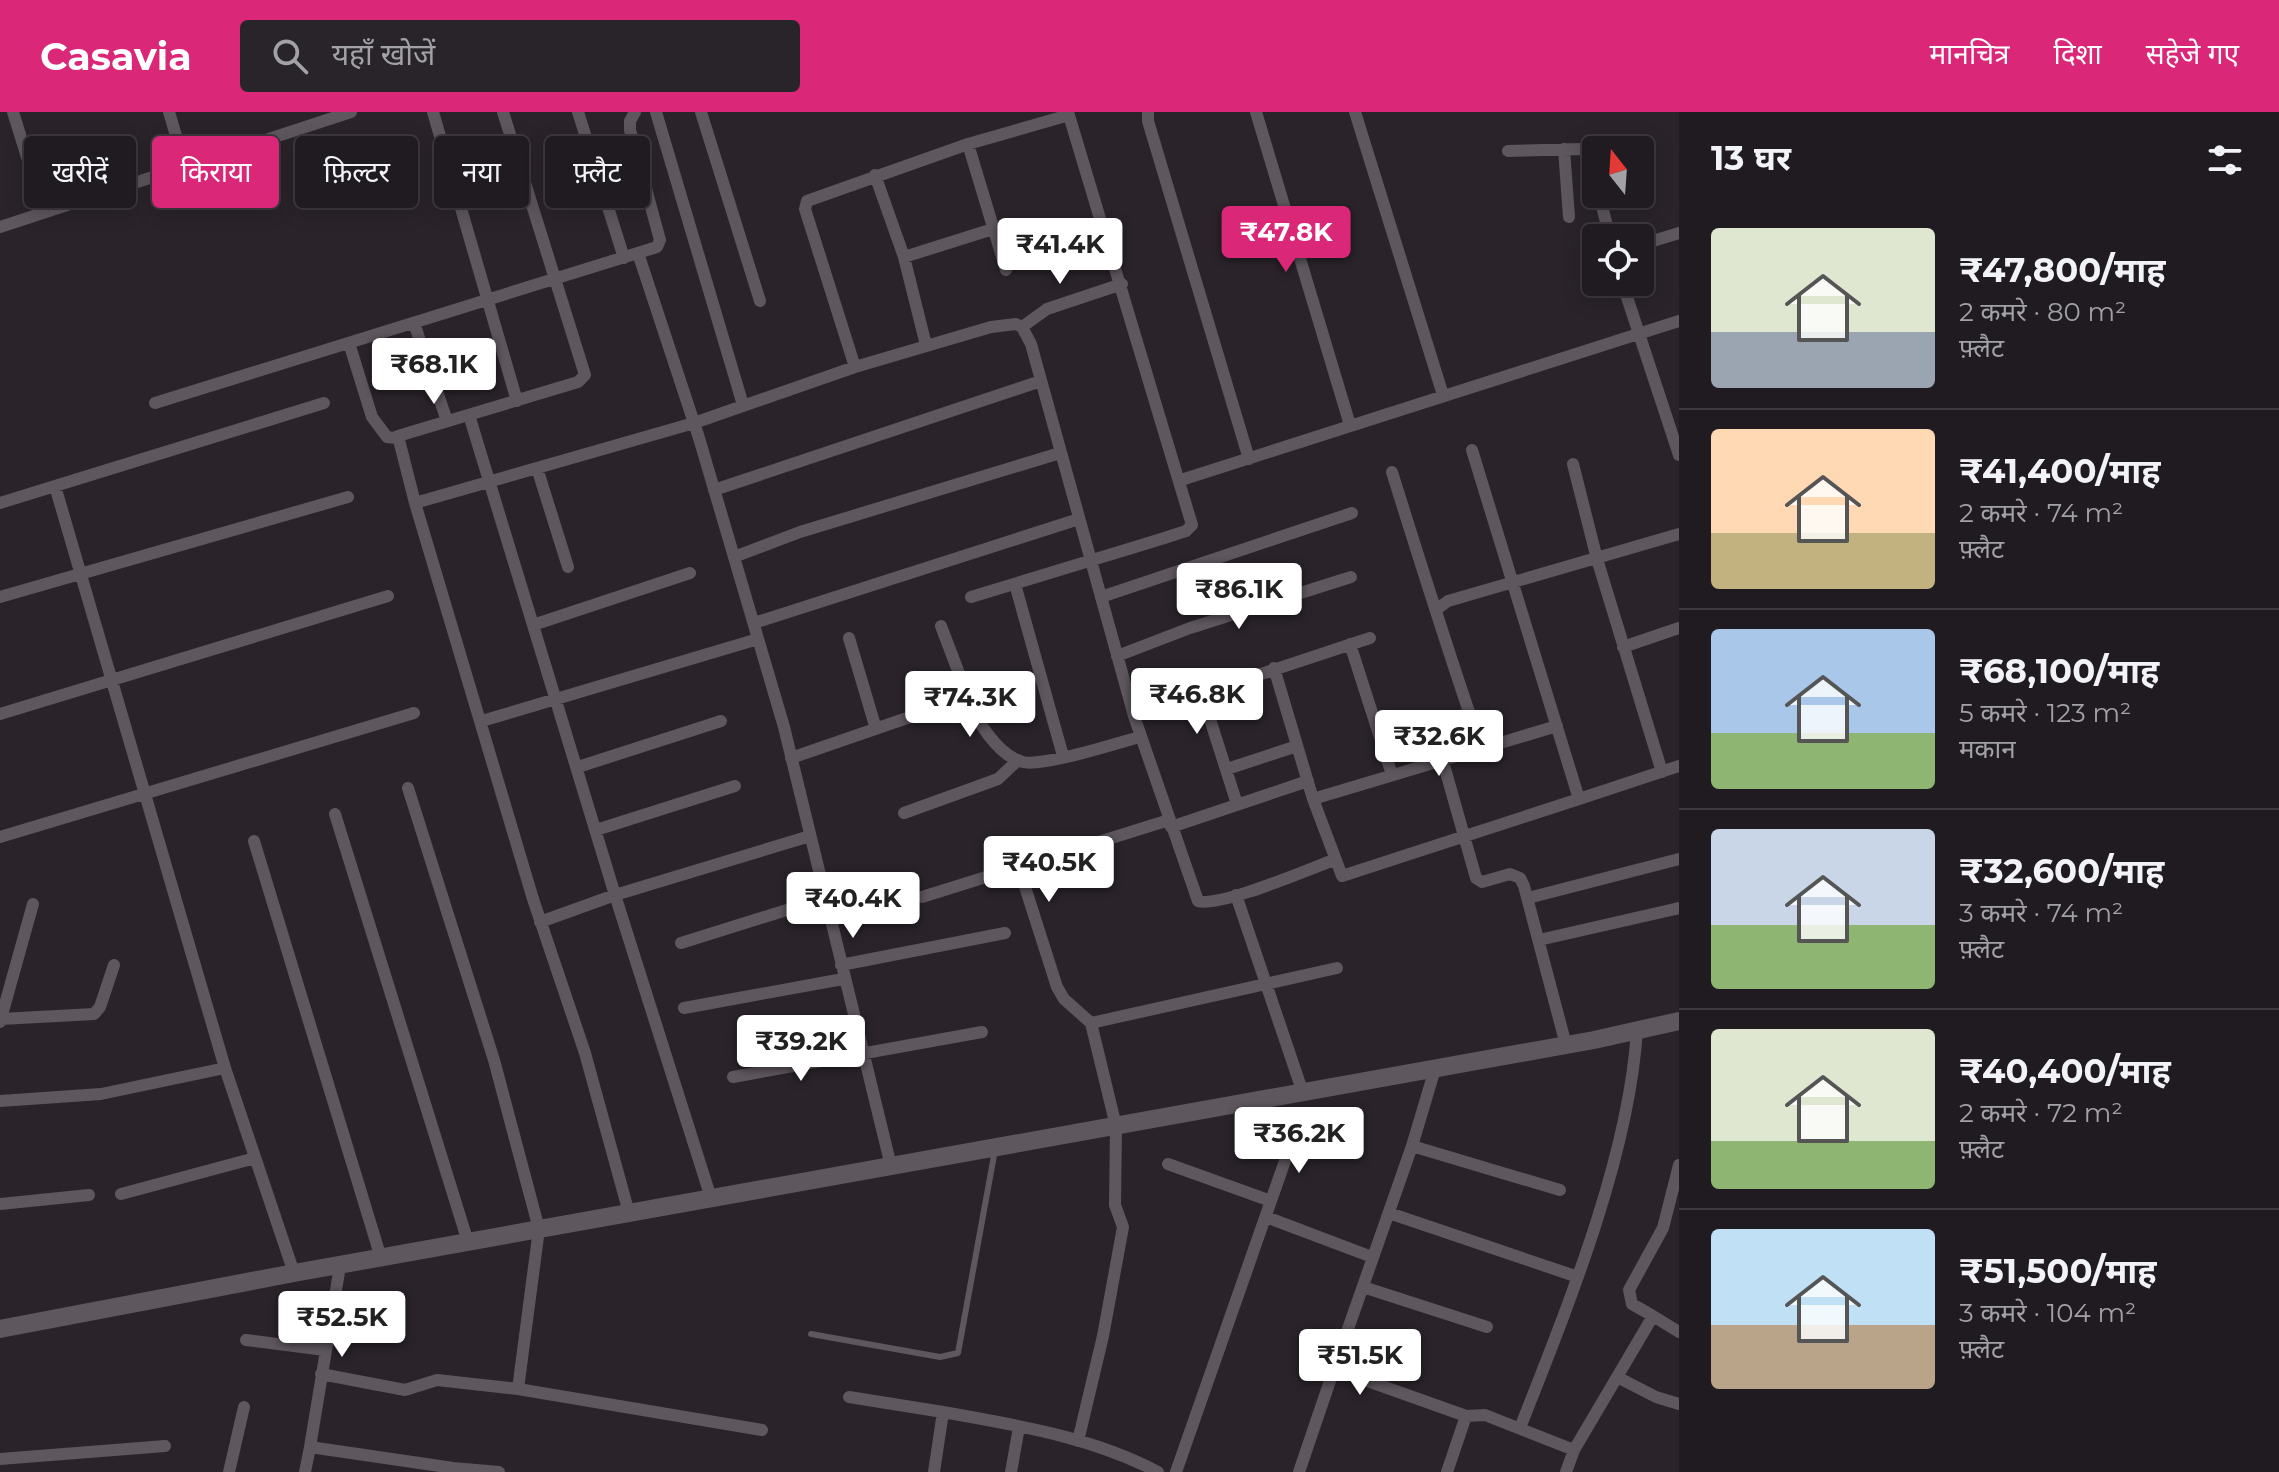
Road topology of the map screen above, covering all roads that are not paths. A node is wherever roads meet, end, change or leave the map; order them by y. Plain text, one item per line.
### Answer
1 (13, 112) edge
2 (169, 112) edge
3 (351, 112) edge
4 (433, 112) edge
5 (503, 112) edge
6 (578, 112) edge
7 (635, 112) edge
8 (656, 112) edge
9 (701, 112) edge
10 (1148, 112) edge
11 (1256, 112) edge
12 (1355, 112) edge
13 (1068, 114) edge
14 (176, 136) edge
15 (277, 136) edge
16 (968, 144) junction
17 (1564, 149) junction
18 (1508, 151) dead end
19 (1582, 151) edge
20 (875, 175) junction
21 (152, 177) edge
22 (44, 212) junction
23 (1569, 217) dead end
24 (0, 227) edge
25 (993, 229) junction
26 (1679, 233) edge
27 (1654, 241) edge
28 (638, 253) junction
29 (904, 257) junction
30 (624, 258) junction
31 (1006, 270) dead end
32 (557, 280) junction
33 (1122, 284) junction
34 (1626, 296) edge
35 (487, 301) junction
36 (760, 301) dead end
37 (1679, 321) edge
38 (414, 323) junction
39 (1022, 327) junction
40 (1637, 335) junction
41 (349, 343) junction
42 (926, 345) junction
43 (855, 367) junction
44 (1041, 381) junction
45 (1443, 395) junction
46 (517, 401) junction
47 (155, 403) dead end
48 (324, 403) dead end
49 (743, 405) junction
50 (469, 415) junction
51 (447, 421) junction
52 (694, 423) junction
53 (1350, 425) junction
54 (397, 438) junction
55 (1472, 450) dead end
56 (1060, 453) junction
57 (1679, 455) edge
58 (1249, 459) junction
59 (1573, 464) dead end
60 (537, 468) junction
61 (1392, 472) dead end
62 (1181, 480) junction
63 (490, 481) junction
64 (55, 486) junction
65 (714, 490) junction
66 (348, 497) dead end
67 (0, 503) edge
68 (415, 503) junction
69 (1352, 513) dead end
70 (1079, 519) junction
71 (1679, 534) edge
72 (734, 557) junction
73 (1597, 559) junction
74 (1092, 560) junction
75 (568, 567) dead end
76 (81, 573) junction
77 (690, 573) dead end
78 (1351, 577) dead end
79 (1515, 582) junction
80 (1015, 584) junction
81 (388, 596) dead end
82 (0, 597) edge
83 (971, 597) dead end
84 (1101, 597) junction
85 (1437, 609) junction
86 (754, 623) junction
87 (533, 625) junction
88 (941, 626) dead end
89 (1679, 628) edge
90 (849, 638) dead end
91 (1370, 638) dead end
92 (758, 639) junction
93 (1350, 644) junction
94 (1623, 647) junction
95 (1117, 656) junction
96 (1274, 668) junction
97 (112, 680) junction
98 (1201, 691) junction
99 (555, 697) junction
100 (968, 697) junction
101 (414, 713) dead end
102 (0, 714) edge
103 (1134, 716) junction
104 (482, 721) junction
105 (721, 721) dead end
106 (1557, 726) junction
107 (876, 729) junction
108 (1140, 737) junction
109 (1297, 746) junction
110 (1481, 747) junction
111 (1063, 756) junction
112 (791, 758) junction
113 (1442, 758) junction
114 (1018, 760) junction
115 (1679, 766) edge
116 (578, 767) junction
117 (1227, 769) junction
118 (1662, 772) junction
119 (1392, 775) junction
120 (1308, 781) junction
121 (735, 786) dead end
122 (408, 788) dead end
123 (147, 793) junction
124 (1313, 799) junction
125 (1579, 799) junction
126 (1237, 804) junction
127 (904, 813) dead end
128 (335, 814) dead end
129 (1170, 823) junction
130 (596, 830) junction
131 (810, 836) junction
132 (0, 837) edge
133 (1464, 837) junction
134 (254, 841) dead end
135 (1679, 859) edge
136 (1334, 860) junction
137 (1019, 868) junction
138 (615, 895) junction
139 (1236, 895) junction
140 (922, 897) dead end
141 (825, 898) junction
142 (1528, 898) junction
143 (33, 904) dead end
144 (1679, 908) edge
145 (540, 922) junction
146 (1005, 933) dead end
147 (1539, 940) junction
148 (681, 943) dead end
149 (114, 965) dead end
150 (1337, 968) dead end
151 (842, 972) junction
152 (4, 985) edge
153 (1266, 986) junction
154 (684, 1008) dead end
155 (0, 1021) edge
156 (1679, 1021) edge
157 (1091, 1023) junction
158 (1637, 1030) junction
159 (982, 1032) dead end
160 (1566, 1045) junction
161 (862, 1053) junction
162 (225, 1068) junction
163 (1435, 1069) junction
164 (733, 1077) dead end
165 (1303, 1093) junction
166 (0, 1101) edge
167 (1116, 1126) junction
168 (1293, 1138) dead end
169 (1412, 1146) junction
170 (996, 1147) junction
171 (255, 1158) junction
172 (1168, 1164) dead end
173 (1679, 1165) edge
174 (891, 1166) junction
175 (1560, 1190) dead end
176 (121, 1194) dead end
177 (89, 1195) dead end
178 (711, 1198) junction
179 (1271, 1201) junction
180 (0, 1204) edge
181 (629, 1213) junction
182 (1389, 1213) junction
183 (1266, 1217) junction
184 (539, 1229) junction
185 (468, 1242) junction
186 (1372, 1257) junction
187 (381, 1258) junction
188 (340, 1266) junction
189 (294, 1273) junction
190 (1575, 1276) junction
191 (1363, 1287) junction
192 (1653, 1316) junction
193 (1487, 1327) dead end
194 (0, 1329) edge
195 (1679, 1332) edge
196 (811, 1334) dead end
197 (246, 1340) dead end
198 (325, 1350) junction
199 (1334, 1369) junction
200 (321, 1374) junction
201 (1617, 1377) junction
202 (518, 1389) junction
203 (849, 1397) dead end
204 (1679, 1404) edge
205 (244, 1407) dead end
206 (943, 1412) junction
207 (1466, 1416) junction
208 (1019, 1427) junction
209 (1520, 1428) junction
210 (762, 1430) dead end
211 (1078, 1441) junction
212 (165, 1446) dead end
213 (310, 1447) junction
214 (1574, 1450) junction
215 (382, 1457) junction
216 (0, 1459) edge
217 (452, 1470) edge
218 (229, 1472) edge
219 (305, 1472) edge
220 (380, 1472) edge
221 (499, 1472) edge
222 (934, 1472) edge
223 (1011, 1472) edge
224 (1158, 1472) edge
225 (1176, 1472) edge
226 (1299, 1472) edge
227 (1447, 1472) edge
228 (1566, 1472) edge

1 - 22 street
2 - 14 street
3 - 15 street
4 - 35 street
5 - 32 street
6 - 30 street
7 - 28 street
8 - 49 street
9 - 36 street
10 - 58 street
11 - 53 street
12 - 45 street
13 - 16 street
13 - 33 street
16 - 20 street
16 - 25 street
17 - 18 street
17 - 19 street
17 - 23 street
20 - 29 street
20 - 43 street
21 - 22 street
22 - 24 street
25 - 29 street
25 - 31 street
26 - 27 street
28 - 30 street
28 - 52 street
29 - 42 street
30 - 32 street
32 - 35 street
32 - 46 street
33 - 39 street
33 - 62 street
34 - 40 street
35 - 38 street
35 - 46 street
37 - 40 street
38 - 41 street
38 - 51 street
39 - 42 street
39 - 44 street
40 - 45 street
40 - 57 street
41 - 47 street
41 - 54 street
42 - 43 street
43 - 49 street
44 - 56 street
44 - 65 street
45 - 53 street
46 - 50 street
48 - 64 street
49 - 52 street
50 - 51 street
50 - 63 street
51 - 54 street
52 - 60 street
52 - 65 street
53 - 58 street
54 - 68 street
55 - 79 street
56 - 70 street
56 - 72 street
58 - 62 street
59 - 73 street
60 - 63 street
60 - 75 street
61 - 85 street
62 - 74 street
63 - 68 street
63 - 87 street
64 - 67 street
64 - 76 street
65 - 72 street
66 - 76 street
68 - 104 street
69 - 84 street
70 - 74 street
70 - 86 street
71 - 73 street
72 - 86 street
73 - 79 street
73 - 94 street
74 - 80 street
74 - 84 street
76 - 82 street
76 - 97 street
77 - 87 street
78 - 95 street
79 - 85 street
79 - 106 street
80 - 83 street
80 - 111 street
81 - 97 street
84 - 95 street
85 - 110 street
86 - 92 street
87 - 99 street
88 - 100 street
89 - 94 street
90 - 107 street
91 - 93 street
92 - 99 street
92 - 112 street
93 - 96 street
93 - 119 street
94 - 118 street
95 - 103 street
96 - 98 street
96 - 109 street
97 - 102 street
97 - 123 street
98 - 103 street
98 - 117 street
99 - 104 street
99 - 116 street
100 - 107 street
100 - 114 street
101 - 123 street
103 - 108 street
104 - 145 street
105 - 116 street
106 - 110 street
106 - 125 street
107 - 112 street
108 - 111 street
108 - 129 street
109 - 117 street
109 - 120 street
110 - 113 street
111 - 114 street
112 - 131 street
113 - 119 street
113 - 133 street
114 - 127 street
115 - 118 street
116 - 130 street
117 - 126 street
118 - 125 street
119 - 124 street
120 - 124 street
120 - 126 street
121 - 130 street
122 - 184 street
123 - 132 street
123 - 162 street
124 - 136 street
125 - 133 street
126 - 129 street
128 - 185 street
129 - 137 street
129 - 139 street
130 - 138 street
131 - 138 street
131 - 141 street
133 - 136 street
133 - 142 street
134 - 187 street
135 - 142 street
136 - 139 street
137 - 140 street
137 - 157 street
138 - 145 street
138 - 178 street
139 - 153 street
141 - 148 street
141 - 151 street
142 - 147 street
143 - 152 street
144 - 147 street
145 - 181 street
146 - 151 street
147 - 160 street
149 - 155 street
150 - 153 street
151 - 154 street
151 - 161 street
152 - 155 street
153 - 157 street
153 - 165 street
156 - 158 street
157 - 167 street
158 - 160 street
158 - 190 street
159 - 161 street
160 - 163 street
161 - 164 street
161 - 174 street
162 - 166 street
162 - 171 street
163 - 165 street
163 - 169 street
165 - 167 street
167 - 170 street
167 - 211 street
168 - 179 street
169 - 175 street
169 - 182 street
170 - 174 street
170 - 196 lane
171 - 176 street
171 - 189 street
172 - 179 street
173 - 192 street
174 - 178 street
177 - 180 street
178 - 181 street
179 - 183 street
181 - 184 street
182 - 186 street
182 - 190 street
183 - 186 street
183 - 225 street
184 - 185 street
184 - 202 street
185 - 187 street
186 - 191 street
187 - 188 street
188 - 189 street
188 - 198 street
189 - 194 street
190 - 209 street
191 - 193 street
191 - 199 street
192 - 195 street
192 - 201 street
197 - 198 street
198 - 200 street
199 - 207 street
199 - 226 street
200 - 202 street
200 - 213 street
201 - 204 street
201 - 214 street
202 - 210 street
203 - 206 street
205 - 218 street
206 - 208 street
206 - 222 street
207 - 209 street
207 - 227 street
208 - 211 street
208 - 223 street
209 - 214 street
211 - 224 street
212 - 216 street
213 - 215 street
213 - 219 street
214 - 228 street
215 - 217 street
215 - 220 street
217 - 221 street

